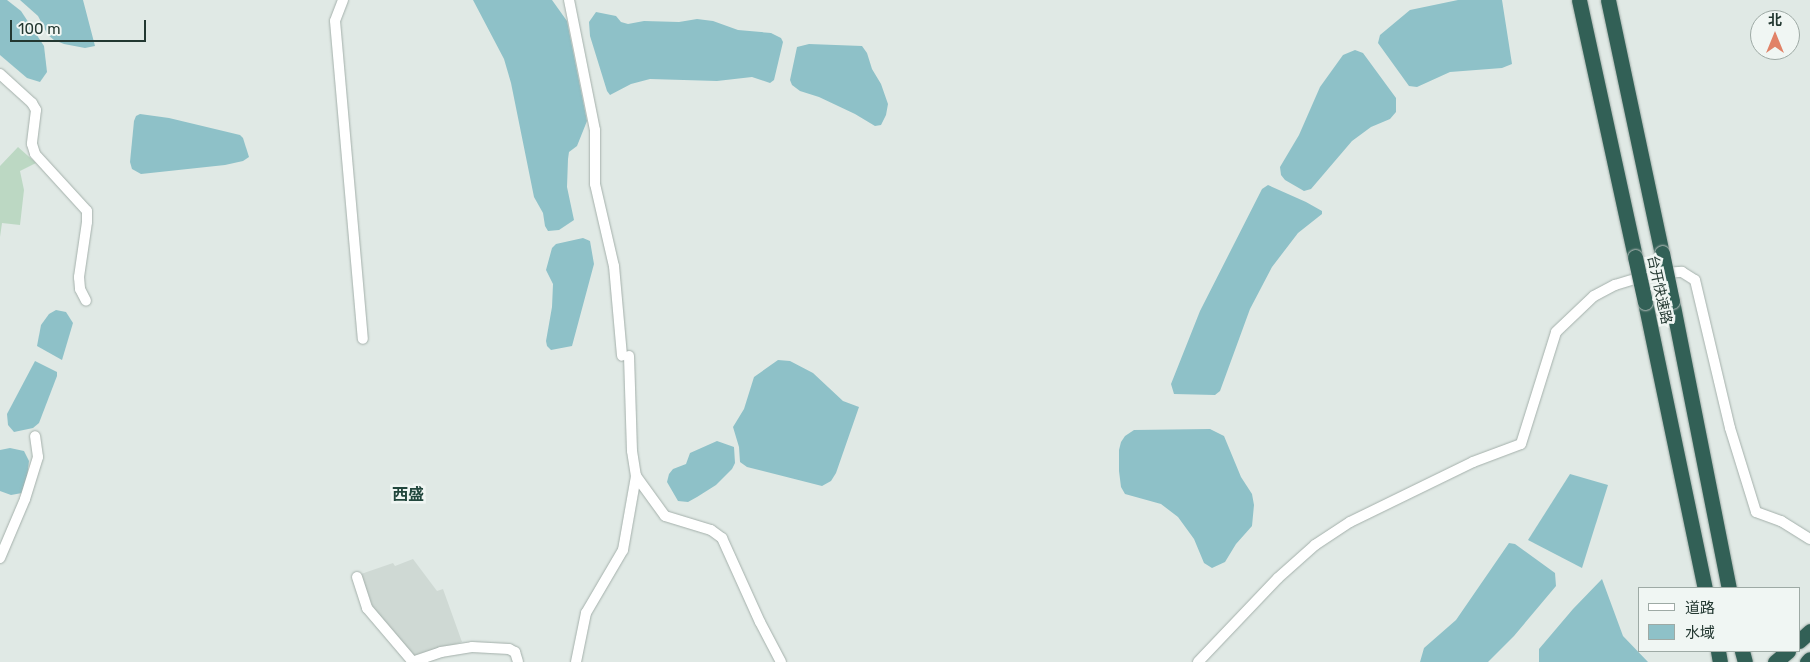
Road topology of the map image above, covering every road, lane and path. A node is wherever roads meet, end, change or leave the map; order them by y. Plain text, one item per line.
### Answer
1 (343, 0) edge
2 (569, 0) edge
3 (1579, 0) edge
4 (1608, 0) edge
5 (0, 74) edge
6 (86, 301) dead end
7 (363, 339) dead end
8 (35, 436) dead end
9 (636, 476) junction
10 (1709, 480) junction
11 (1685, 486) junction
12 (1810, 539) edge
13 (0, 558) edge
14 (357, 577) dead end
15 (1705, 587) edge
16 (1729, 587) edge
17 (1810, 631) edge
18 (1800, 640) edge
19 (1787, 652) edge
20 (1810, 659) edge
21 (413, 662) edge
22 (518, 662) edge
23 (576, 662) edge
24 (781, 662) edge
25 (1198, 662) edge
26 (1775, 662) edge
27 (1807, 662) edge

1 - 7 street
2 - 9 street
3 - 11 highway, 台开快速路, bridge
4 - 10 highway, 台开快速路, bridge
5 - 6 street
8 - 13 street
9 - 23 street
9 - 24 street
10 - 11 highway
10 - 16 highway, 台开快速路
11 - 15 highway, 台开快速路
12 - 25 street
14 - 21 street
17 - 18 highway
19 - 26 highway
20 - 27 highway
21 - 22 street

